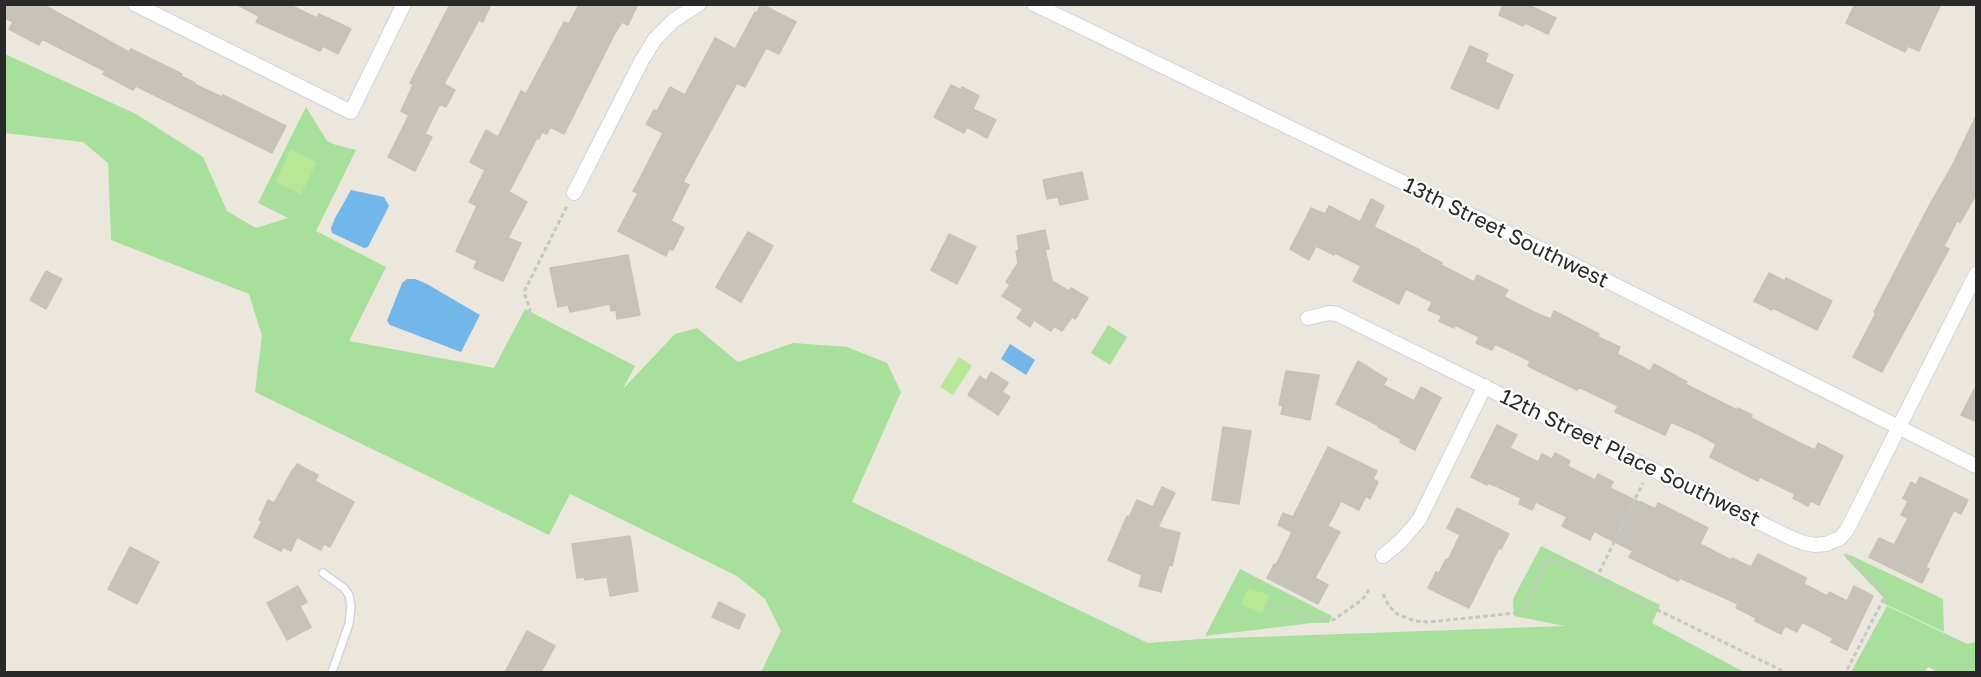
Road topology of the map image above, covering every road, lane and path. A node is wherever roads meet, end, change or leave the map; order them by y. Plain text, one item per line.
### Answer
1 (135, 4) edge
2 (404, 4) edge
3 (699, 4) edge
4 (1034, 4) edge
5 (681, 9) edge
6 (574, 194) joint
7 (1977, 274) edge
8 (1308, 318) dead end
9 (528, 320) dead end
10 (1485, 386) junction
11 (1898, 428) junction
12 (1977, 466) edge
13 (1643, 483) dead end
14 (1845, 555) dead end
15 (1383, 556) dead end
16 (323, 573) dead end
17 (1596, 579) junction
18 (1369, 590) dead end
19 (1383, 594) dead end
20 (1266, 604) dead end
21 (332, 672) edge
22 (1785, 672) edge
23 (1846, 672) edge

1 - 2 street
3 - 5 street
4 - 11 street, 13th Street Southwest
5 - 6 street
6 - 9 path
7 - 11 street
8 - 10 street, 12th Street Place Southwest
10 - 11 street, 12th Street Place Southwest
10 - 15 street
11 - 12 street, 13th Street Southwest
13 - 17 path
14 - 23 path
16 - 21 lane
17 - 19 path
17 - 22 path
18 - 20 path

